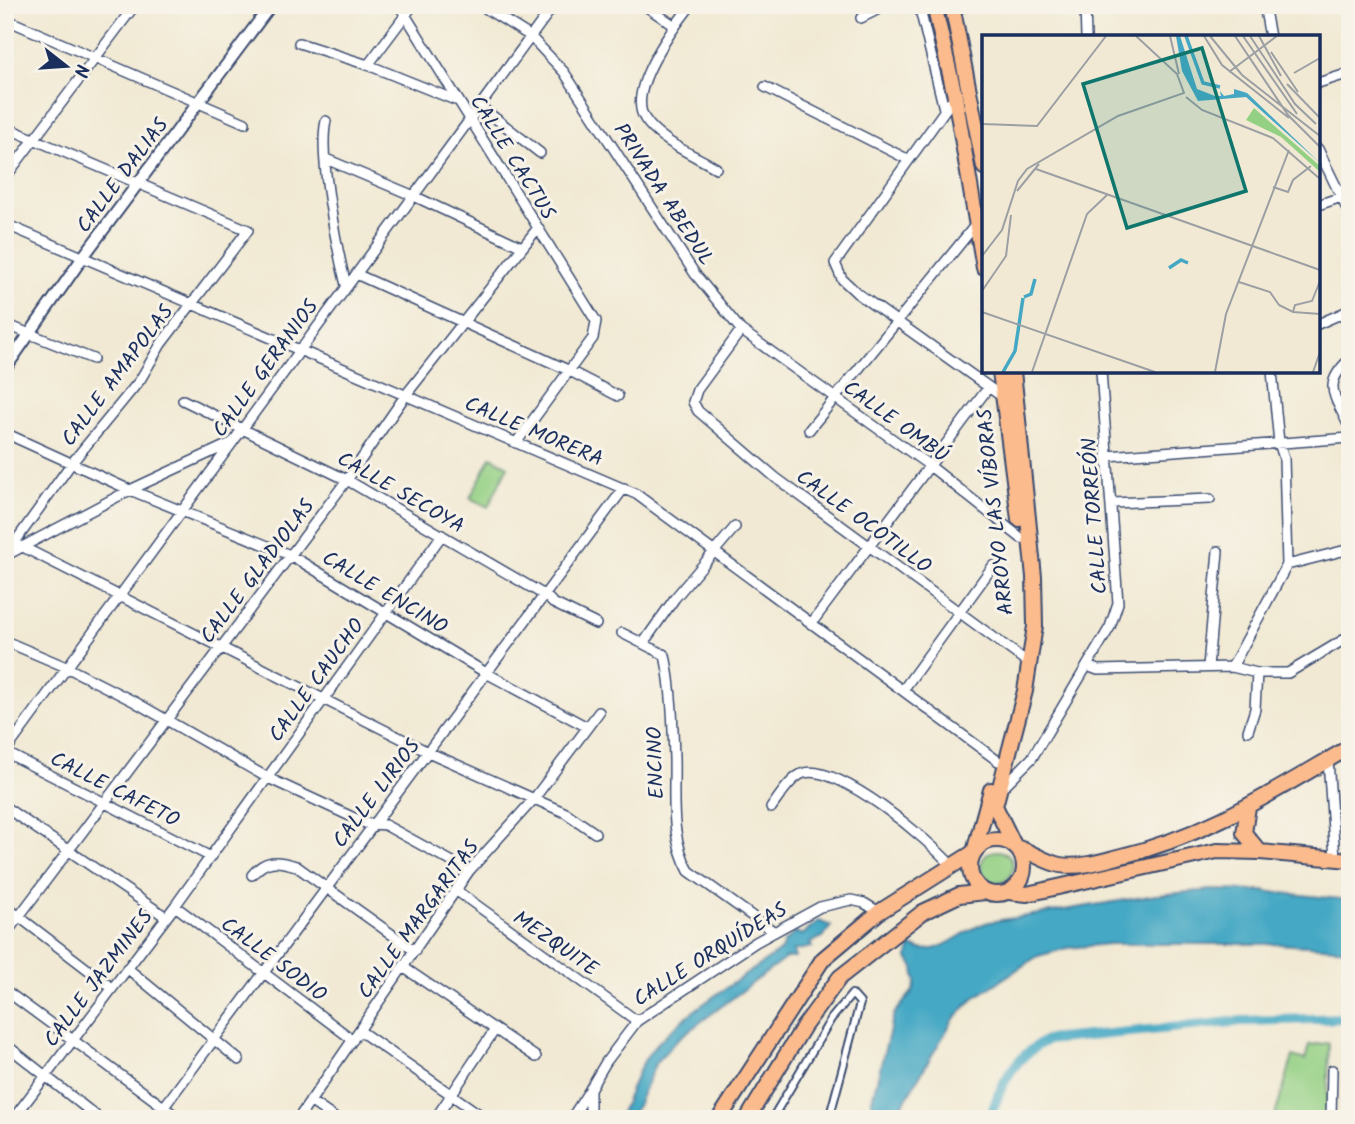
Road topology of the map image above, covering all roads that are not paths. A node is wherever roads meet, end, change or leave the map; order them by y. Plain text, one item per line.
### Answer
1 (135, 5) edge
2 (271, 5) edge
3 (399, 5) edge
4 (413, 5) edge
5 (481, 5) edge
6 (554, 5) edge
7 (644, 5) edge
8 (691, 5) edge
9 (919, 5) edge
10 (979, 5) edge
11 (1085, 5) edge
12 (1264, 5) edge
13 (881, 6) edge
14 (952, 6) edge
15 (934, 7) edge
16 (406, 16) junction
17 (861, 18) dead end
18 (5, 19) edge
19 (675, 26) junction
20 (1086, 35) edge
21 (1270, 35) edge
22 (530, 36) junction
23 (299, 43) dead end
24 (94, 60) junction
25 (368, 65) junction
26 (1350, 73) edge
27 (1320, 82) edge
28 (765, 87) dead end
29 (955, 96) junction
30 (457, 100) junction
31 (200, 104) junction
32 (481, 107) junction
33 (944, 109) junction
34 (326, 121) dead end
35 (471, 122) junction
36 (246, 123) dead end
37 (5, 127) edge
38 (33, 139) junction
39 (1320, 152) edge
40 (540, 153) dead end
41 (982, 157) edge
42 (326, 159) junction
43 (909, 160) junction
44 (716, 168) dead end
45 (5, 178) edge
46 (139, 184) junction
47 (1345, 195) edge
48 (414, 196) junction
49 (1320, 204) edge
50 (1350, 215) edge
51 (977, 223) junction
52 (5, 224) edge
53 (537, 229) junction
54 (523, 247) junction
55 (982, 255) edge
56 (83, 257) junction
57 (356, 274) junction
58 (346, 285) junction
59 (192, 305) junction
60 (1350, 310) edge
61 (897, 321) junction
62 (1320, 323) edge
63 (5, 324) edge
64 (460, 324) junction
65 (741, 330) junction
66 (30, 334) junction
67 (301, 352) junction
68 (93, 359) dead end
69 (1350, 359) edge
70 (5, 369) edge
71 (568, 370) junction
72 (1000, 373) edge
73 (1013, 373) edge
74 (1101, 373) edge
75 (1272, 373) edge
76 (988, 388) junction
77 (405, 396) junction
78 (618, 396) dead end
79 (834, 398) junction
80 (1005, 399) junction
81 (183, 400) dead end
82 (1018, 406) junction
83 (244, 429) junction
84 (1350, 429) edge
85 (809, 430) dead end
86 (5, 433) edge
87 (1350, 438) edge
88 (233, 443) junction
89 (516, 443) junction
90 (1279, 443) junction
91 (1107, 456) junction
92 (71, 464) junction
93 (930, 466) junction
94 (347, 481) junction
95 (624, 488) junction
96 (130, 490) junction
97 (1210, 499) dead end
98 (1112, 503) junction
99 (180, 510) junction
100 (735, 527) dead end
101 (442, 535) junction
102 (1025, 538) junction
103 (14, 542) edge
104 (870, 545) junction
105 (1350, 549) edge
106 (1218, 551) dead end
107 (716, 552) junction
108 (290, 555) junction
109 (5, 556) edge
110 (1287, 565) junction
111 (993, 566) dead end
112 (119, 594) junction
113 (546, 596) junction
114 (961, 613) junction
115 (386, 614) junction
116 (596, 624) dead end
117 (811, 624) junction
118 (622, 632) dead end
119 (1350, 636) edge
120 (5, 641) edge
121 (644, 642) junction
122 (223, 647) junction
123 (1027, 662) junction
124 (1087, 666) junction
125 (66, 667) junction
126 (1208, 667) junction
127 (1232, 667) junction
128 (1257, 673) junction
129 (488, 674) junction
130 (903, 690) junction
131 (323, 699) junction
132 (599, 712) dead end
133 (165, 722) junction
134 (587, 727) junction
135 (1248, 731) dead end
136 (1350, 747) edge
137 (5, 752) edge
138 (428, 752) junction
139 (1328, 760) junction
140 (998, 761) junction
141 (268, 778) junction
142 (995, 789) junction
143 (533, 800) junction
144 (105, 801) junction
145 (5, 807) edge
146 (1248, 807) junction
147 (771, 808) dead end
148 (376, 823) junction
149 (595, 833) dead end
150 (1015, 847) junction
151 (69, 850) junction
152 (974, 852) junction
153 (1261, 852) junction
154 (209, 856) junction
155 (1343, 859) edge
156 (952, 866) junction
157 (469, 871) junction
158 (252, 875) dead end
159 (326, 888) junction
160 (457, 891) junction
161 (985, 892) junction
162 (1009, 892) junction
163 (5, 906) edge
164 (175, 906) junction
165 (878, 912) junction
166 (19, 916) junction
167 (166, 917) junction
168 (773, 931) junction
169 (5, 934) edge
170 (415, 951) junction
171 (403, 967) junction
172 (127, 968) junction
173 (263, 973) junction
174 (112, 988) junction
175 (5, 990) edge
176 (637, 1021) junction
177 (360, 1031) junction
178 (494, 1031) junction
179 (214, 1038) junction
180 (352, 1040) junction
181 (73, 1041) junction
182 (5, 1044) edge
183 (536, 1057) dead end
184 (758, 1058) junction
185 (239, 1060) dead end
186 (1332, 1070) dead end
187 (776, 1071) junction
188 (46, 1077) junction
189 (590, 1089) junction
190 (451, 1095) junction
191 (310, 1101) junction
192 (164, 1107) junction
193 (13, 1119) edge
194 (100, 1119) edge
195 (155, 1119) edge
196 (180, 1119) edge
197 (298, 1119) edge
198 (335, 1119) edge
199 (435, 1119) edge
200 (486, 1119) edge
201 (571, 1119) edge
202 (590, 1119) edge
203 (719, 1119) edge
204 (747, 1119) edge
205 (785, 1119) edge
206 (830, 1119) edge
207 (1331, 1119) edge

1 - 24 street
2 - 31 street, CALLE DALIAS
3 - 16 street, CALLE CACTUS
4 - 16 street
5 - 22 street, PRIVADA ABEDUL
6 - 22 street, CALLE GERANIOS
7 - 19 street
8 - 19 street
9 - 33 street
10 - 14 street
11 - 20 street
12 - 21 street
13 - 17 street
14 - 15 street
14 - 41 main road
15 - 29 main road
16 - 25 street
16 - 30 street, CALLE CACTUS
18 - 24 street
19 - 44 street
22 - 32 street, CALLE GERANIOS
22 - 65 street, PRIVADA ABEDUL
23 - 25 street
24 - 31 street
24 - 38 street
25 - 30 street
26 - 27 street
28 - 43 street
29 - 33 street
29 - 51 main road
30 - 35 street, CALLE CACTUS
31 - 36 street
31 - 46 street, CALLE DALIAS
32 - 35 street, CALLE GERANIOS
32 - 40 street
33 - 43 street
34 - 42 street
35 - 48 street, CALLE GERANIOS
35 - 53 street, CALLE CACTUS
37 - 38 street
38 - 45 street
38 - 46 street
39 - 47 street
42 - 48 street
42 - 58 street
43 - 61 street
46 - 56 street, CALLE DALIAS
46 - 59 street, CALLE AMAPOLAS
47 - 49 street
47 - 50 street
48 - 54 street
48 - 57 street, CALLE GERANIOS
51 - 55 main road
51 - 61 street
52 - 56 street, CALLE MORERA
53 - 54 street, CALLE GLADIOLAS
53 - 71 street, CALLE CACTUS
54 - 64 street, CALLE GLADIOLAS
56 - 59 street, CALLE MORERA
56 - 66 street, CALLE DALIAS
57 - 58 street, CALLE GERANIOS
57 - 64 street
58 - 67 street, CALLE GERANIOS
59 - 67 street, CALLE MORERA
59 - 92 street, CALLE AMAPOLAS
60 - 62 street
61 - 76 street
61 - 79 street
63 - 66 street
64 - 71 street
64 - 77 street, CALLE GLADIOLAS
65 - 79 street, CALLE OMBÚ
65 - 104 street, CALLE OCOTILLO
66 - 68 street
66 - 70 street, CALLE DALIAS
67 - 77 street, CALLE MORERA
67 - 83 street, CALLE GERANIOS
69 - 84 street
71 - 78 street
71 - 89 street
72 - 80 main road, ARROYO LAS VÍBORAS
73 - 82 main road, ARROYO LAS VÍBORAS
74 - 91 street, CALLE TORREÓN
75 - 90 street
76 - 80 street
76 - 93 street
77 - 89 street, CALLE MORERA
77 - 94 street, CALLE GLADIOLAS
79 - 85 street
79 - 93 street, CALLE OMBÚ
80 - 82 street
80 - 102 main road, ARROYO LAS VÍBORAS
81 - 83 street, CALLE SECOYA
82 - 102 main road, ARROYO LAS VÍBORAS
83 - 88 street, CALLE GERANIOS
83 - 94 street, CALLE SECOYA
86 - 92 street, CALLE ENCINO
87 - 90 street
88 - 96 street
88 - 99 street, CALLE GERANIOS
89 - 95 street, CALLE MORERA
90 - 91 street
90 - 110 street
91 - 98 street, CALLE TORREÓN
92 - 96 street, CALLE ENCINO
92 - 103 street, CALLE AMAPOLAS
93 - 102 street, CALLE OMBÚ
93 - 104 street
94 - 101 street, CALLE SECOYA
94 - 108 street, CALLE GLADIOLAS
95 - 107 street, CALLE MORERA
95 - 113 street, CALLE LIRIOS
96 - 99 street, CALLE ENCINO
96 - 103 street
97 - 98 street
98 - 124 street, CALLE TORREÓN
99 - 108 street, CALLE ENCINO
99 - 112 street, CALLE GERANIOS
100 - 107 street
101 - 113 street, CALLE SECOYA
101 - 115 street, CALLE CAUCHO
102 - 123 main road, ARROYO LAS VÍBORAS
103 - 109 street
103 - 112 street
104 - 114 street, CALLE OCOTILLO
104 - 117 street
105 - 110 street
106 - 126 street
107 - 117 street, CALLE MORERA
107 - 121 street
108 - 115 street, CALLE ENCINO
108 - 122 street, CALLE GLADIOLAS
110 - 127 street
111 - 114 street
112 - 122 street
112 - 125 street, CALLE GERANIOS
113 - 116 street, CALLE SECOYA
113 - 129 street, CALLE LIRIOS
114 - 123 street, CALLE OCOTILLO
114 - 130 street
115 - 129 street, CALLE ENCINO
115 - 131 street, CALLE CAUCHO
117 - 130 street, CALLE MORERA
118 - 121 street
119 - 128 street
120 - 125 street
121 - 168 street, ENCINO
122 - 131 street
122 - 133 street, CALLE GLADIOLAS
123 - 140 main road, ARROYO LAS VÍBORAS
123 - 142 main road, ARROYO LAS VÍBORAS
124 - 126 street
124 - 142 street, CALLE TORREÓN
125 - 133 street
125 - 137 street, CALLE GERANIOS
126 - 127 street
127 - 128 street
128 - 135 street
129 - 134 street, CALLE ENCINO
129 - 138 street, CALLE LIRIOS
130 - 140 street, CALLE MORERA
131 - 138 street
131 - 141 street, CALLE CAUCHO
132 - 134 street, CALLE MARGARITAS
133 - 141 street
133 - 144 street, CALLE GLADIOLAS
134 - 143 street, CALLE MARGARITAS
136 - 139 main road
137 - 144 street, CALLE CAFETO
138 - 143 street
138 - 148 street, CALLE LIRIOS
139 - 146 main road
139 - 155 street
140 - 142 main road, ARROYO LAS VÍBORAS
141 - 148 street
141 - 154 street, CALLE CAUCHO
142 - 150 main road, ARROYO LAS VÍBORAS
142 - 152 main road, ARROYO LAS VÍBORAS
143 - 149 street
143 - 157 street, CALLE MARGARITAS
144 - 151 street, CALLE GLADIOLAS
144 - 154 street, CALLE CAFETO
145 - 151 street
146 - 150 main road
146 - 153 main road
147 - 156 street
148 - 157 street
148 - 159 street, CALLE LIRIOS
150 - 152 main road
150 - 162 main road
151 - 166 street, CALLE GLADIOLAS
151 - 167 street
152 - 156 main road
152 - 161 main road
153 - 155 main road
153 - 162 main road
154 - 164 street, CALLE JAZMINES
156 - 165 main road
157 - 160 street, CALLE MARGARITAS
158 - 159 street
159 - 170 street
159 - 173 street, CALLE LIRIOS
160 - 170 street, CALLE MARGARITAS
160 - 176 street, MEZQUITE
161 - 162 main road
161 - 187 main road
163 - 166 street
164 - 167 street, CALLE JAZMINES
164 - 173 street, CALLE SODIO
165 - 168 street, CALLE ORQUÍDEAS
165 - 184 main road
166 - 169 street, CALLE GLADIOLAS
166 - 174 street
167 - 172 street, CALLE JAZMINES
168 - 176 street, CALLE ORQUÍDEAS
170 - 171 street, CALLE MARGARITAS
171 - 177 street, CALLE MARGARITAS
171 - 178 street
172 - 174 street, CALLE JAZMINES
172 - 179 street
173 - 179 street, CALLE LIRIOS
173 - 180 street, CALLE SODIO
174 - 181 street, CALLE JAZMINES
175 - 181 street
176 - 189 street, CALLE ORQUÍDEAS
177 - 180 street, CALLE MARGARITAS
177 - 190 street
178 - 183 street
178 - 190 street
179 - 185 street
179 - 192 street, CALLE LIRIOS
180 - 191 street, CALLE MARGARITAS
181 - 188 street, CALLE JAZMINES
181 - 192 street
182 - 188 street
184 - 187 main road
184 - 203 main road
186 - 207 street
187 - 204 main road
188 - 193 street, CALLE JAZMINES
188 - 194 street
189 - 201 street, CALLE ORQUÍDEAS
189 - 202 street
190 - 199 street
190 - 200 street
191 - 197 street, CALLE MARGARITAS
191 - 198 street
192 - 195 street, CALLE LIRIOS
192 - 196 street
205 - 206 street

